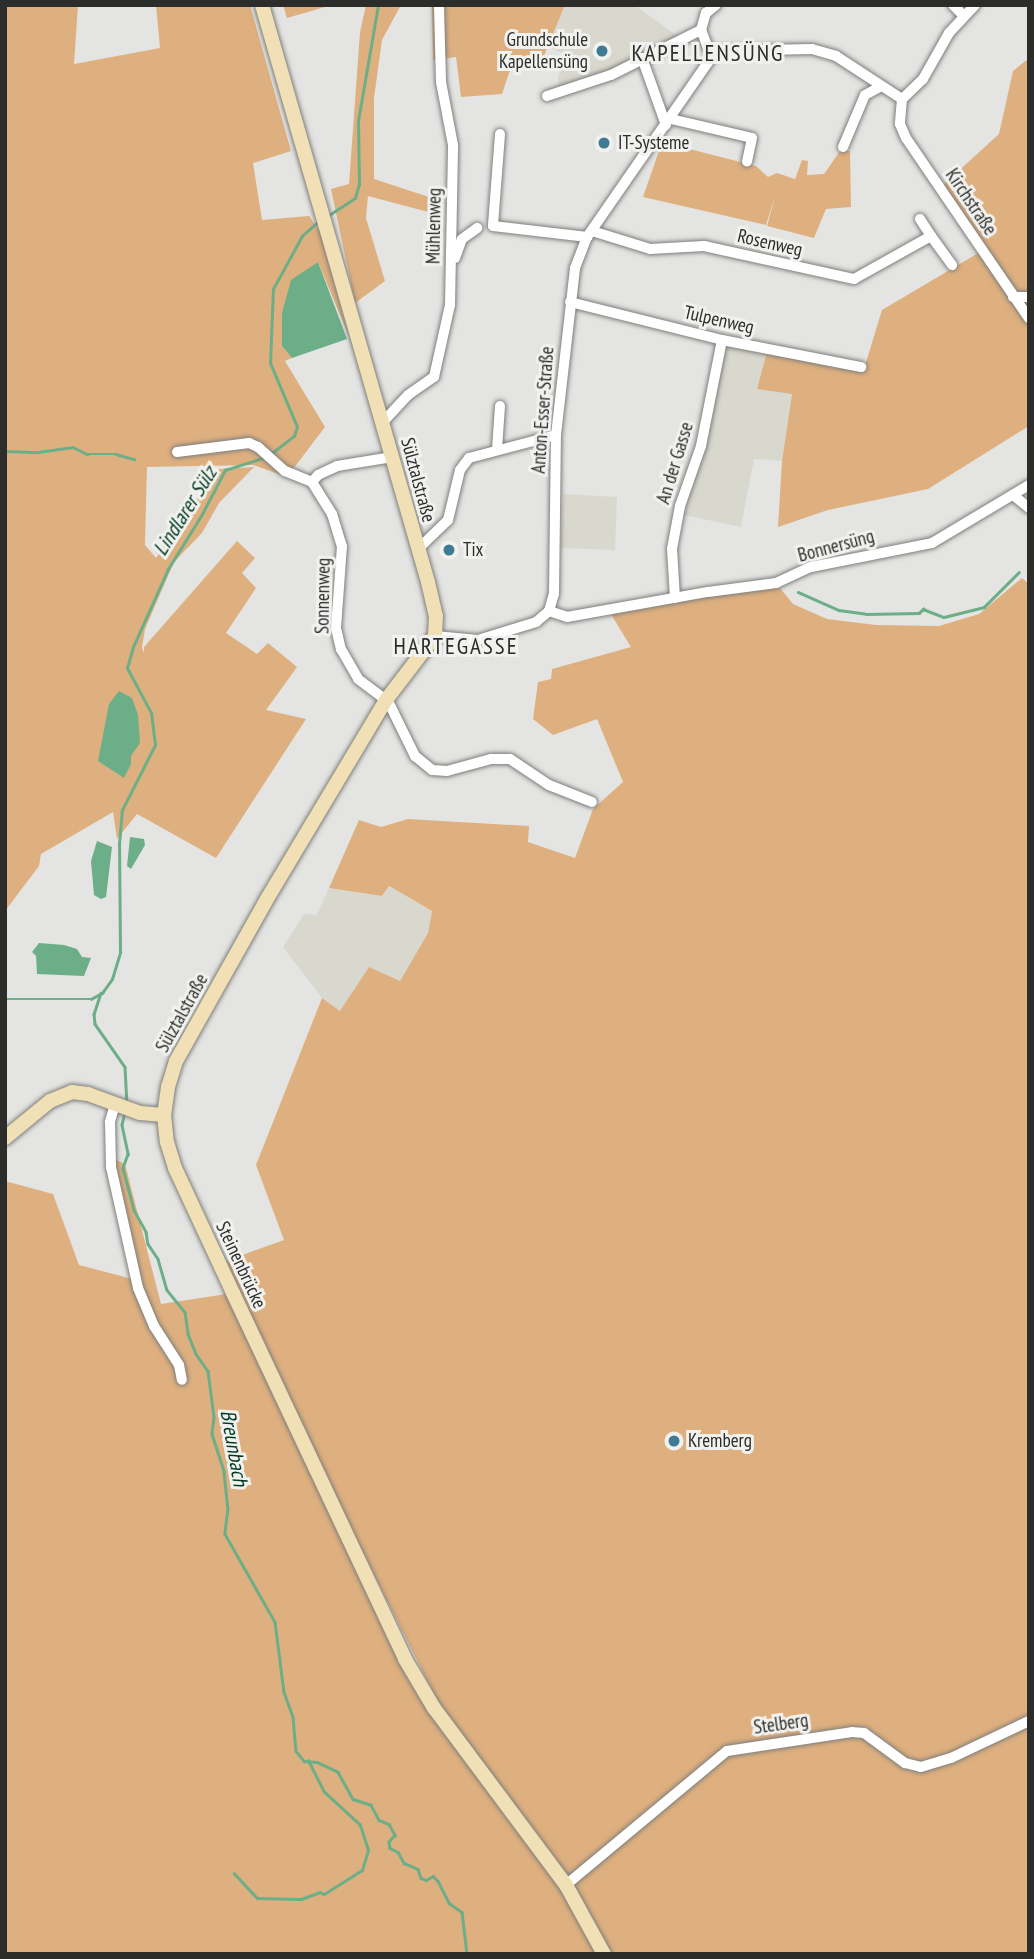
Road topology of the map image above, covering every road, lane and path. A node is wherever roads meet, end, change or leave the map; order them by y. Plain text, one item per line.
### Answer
1 (262, 5) edge
2 (439, 5) edge
3 (716, 5) edge
4 (953, 5) edge
5 (975, 5) edge
6 (963, 15) junction
7 (701, 30) junction
8 (716, 51) junction
9 (642, 58) junction
10 (881, 86) junction
11 (547, 96) dead end
12 (902, 99) junction
13 (669, 122) junction
14 (500, 134) dead end
15 (843, 147) dead end
16 (747, 161) dead end
17 (920, 219) dead end
18 (477, 228) dead end
19 (589, 234) junction
20 (931, 236) junction
21 (952, 265) dead end
22 (450, 268) junction
23 (1013, 297) junction
24 (1029, 297) edge
25 (570, 302) junction
26 (1029, 318) edge
27 (722, 340) junction
28 (861, 367) dead end
29 (500, 406) dead end
30 (382, 423) junction
31 (556, 435) junction
32 (497, 449) junction
33 (177, 452) dead end
34 (392, 457) junction
35 (312, 482) junction
36 (1029, 485) edge
37 (1013, 495) junction
38 (1029, 508) edge
39 (417, 550) junction
40 (675, 598) junction
41 (550, 611) junction
42 (435, 636) junction
43 (386, 700) junction
44 (592, 802) dead end
45 (122, 1107) junction
46 (164, 1115) junction
47 (5, 1138) edge
48 (182, 1380) dead end
49 (1029, 1721) edge
50 (566, 1885) junction
51 (604, 1954) edge

1 - 30 main road, Sülztalstraße
2 - 22 street, Mühlenweg
3 - 7 street
4 - 6 street
5 - 6 street
6 - 12 street
7 - 8 street
7 - 9 street
8 - 10 street
8 - 13 street, Anton-Esser-Straße
9 - 11 street
9 - 13 street
10 - 12 street
10 - 15 street
12 - 23 street, Kirchstraße
13 - 16 street
13 - 19 street, Anton-Esser-Straße
14 - 19 street, Rosenweg
17 - 20 street
18 - 22 street
19 - 20 street, Rosenweg
19 - 25 street, Anton-Esser-Straße
20 - 21 street
22 - 30 street, Mühlenweg
23 - 24 street
23 - 26 street, Kirchstraße
25 - 27 street, Tulpenweg
25 - 31 street, Anton-Esser-Straße
27 - 28 street, Tulpenweg
27 - 40 street, An der Gasse
29 - 32 street
30 - 34 main road, Sülztalstraße
31 - 32 street
31 - 41 street, Anton-Esser-Straße
32 - 39 street
33 - 35 street
34 - 35 street
34 - 39 main road, Sülztalstraße
35 - 43 street, Sonnenweg
36 - 37 street, Bonnersüng
37 - 38 street
37 - 40 street, Bonnersüng
39 - 42 main road, Sülztalstraße
40 - 41 street, Bonnersüng
41 - 42 street
42 - 43 main road, Sülztalstraße
43 - 44 street
43 - 46 main road, Sülztalstraße
45 - 46 main road
45 - 47 main road
45 - 48 street
46 - 50 main road, Steinenbrücke
49 - 50 street, Stelberg
50 - 51 main road, Steinenbrücke

